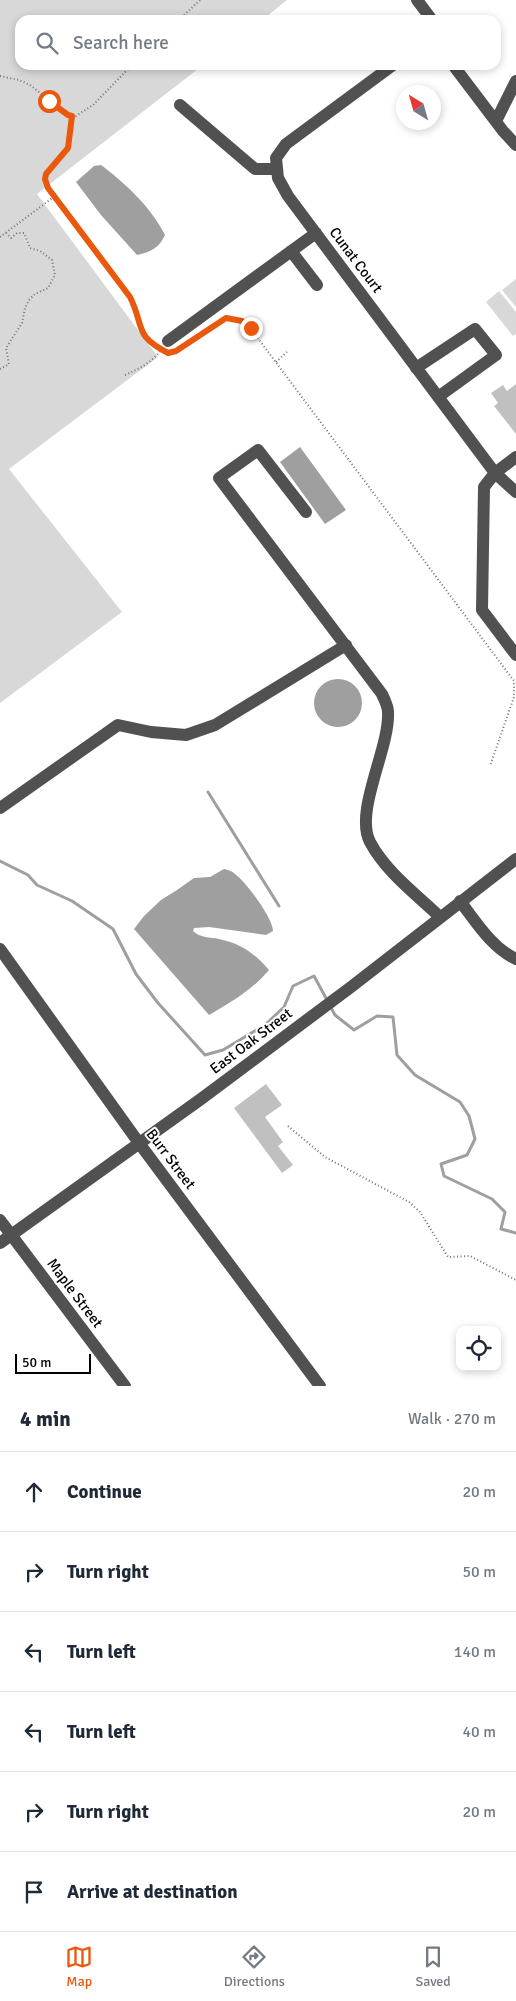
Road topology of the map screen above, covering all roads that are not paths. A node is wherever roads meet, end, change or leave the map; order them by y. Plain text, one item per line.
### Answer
1 (417, 0) edge
2 (428, 15) edge
3 (386, 70) edge
4 (457, 70) edge
5 (516, 82) edge
6 (180, 105) dead end
7 (496, 121) junction
8 (516, 145) edge
9 (277, 169) junction
10 (316, 233) junction
11 (291, 251) junction
12 (317, 285) dead end
13 (164, 345) road end
14 (416, 368) junction
15 (438, 397) junction
16 (516, 457) edge
17 (494, 473) junction
18 (516, 492) edge
19 (306, 512) dead end
20 (346, 645) junction
21 (516, 655) edge
22 (0, 808) edge
23 (516, 858) edge
24 (460, 902) junction
25 (440, 917) junction
26 (0, 949) edge
27 (516, 959) edge
28 (139, 1143) junction
29 (0, 1220) edge
30 (11, 1235) junction
31 (0, 1243) edge
32 (125, 1386) edge
33 (320, 1386) edge

1 - 2 street
3 - 9 street
4 - 7 street
5 - 7 street
6 - 9 street
7 - 8 street
9 - 10 street, Cunat Court
10 - 11 street
10 - 14 street, Cunat Court
11 - 12 street
11 - 13 street
14 - 15 street, Cunat Court
14 - 15 street
15 - 17 street, Cunat Court
16 - 17 street
17 - 18 street, Cunat Court
17 - 21 street
19 - 20 street
20 - 22 street
20 - 25 street
23 - 24 street, East Oak Street
24 - 25 street, East Oak Street
24 - 27 street
25 - 28 street, East Oak Street
26 - 28 street, Burr Street
28 - 30 street, East Oak Street
28 - 33 street, Burr Street
29 - 30 street, Maple Street
30 - 31 street, East Oak Street
30 - 32 street, Maple Street

